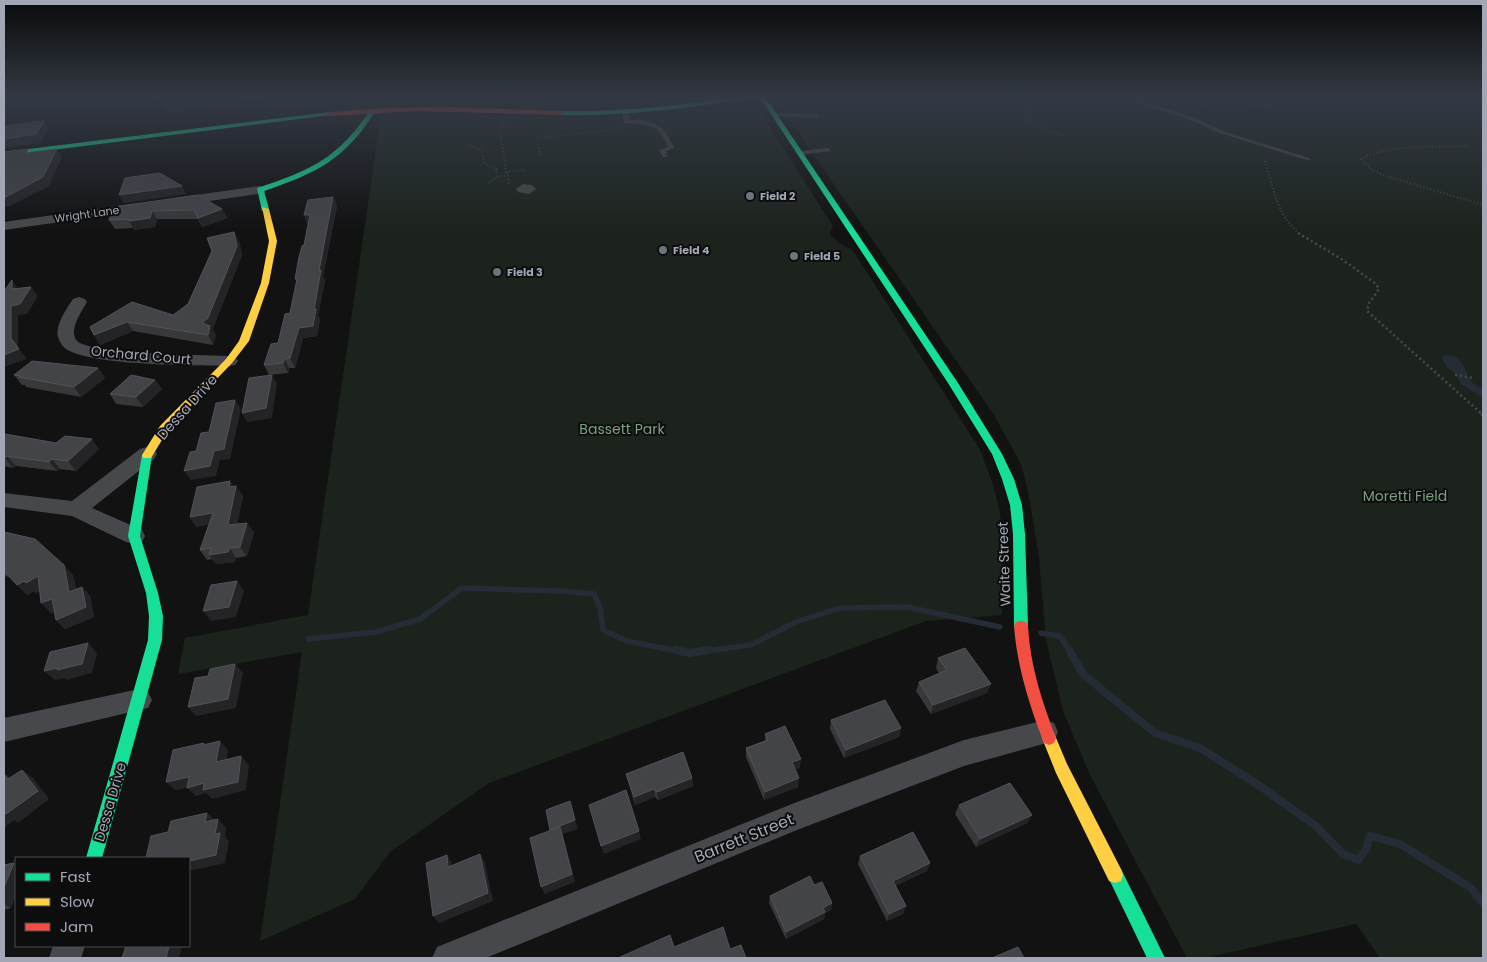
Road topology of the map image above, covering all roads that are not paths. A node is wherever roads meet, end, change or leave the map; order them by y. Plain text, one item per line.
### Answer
1 (106, 141) edge
2 (353, 141) edge
3 (667, 141) edge
4 (792, 141) edge
5 (1248, 141) edge
6 (828, 150) dead end
7 (800, 153) junction
8 (4, 154) edge
9 (665, 156) dead end
10 (1309, 159) dead end
11 (260, 190) junction
12 (4, 226) edge
13 (79, 302) dead end
14 (229, 361) junction
15 (147, 454) junction
16 (4, 500) edge
17 (76, 509) junction
18 (134, 536) junction
19 (139, 700) junction
20 (4, 730) edge
21 (1045, 732) junction
22 (94, 857) edge
23 (448, 958) edge
24 (1156, 958) edge

1 - 8 street
2 - 11 street
3 - 9 lane
4 - 7 street, Waite Street
5 - 10 lane
6 - 7 lane
7 - 21 street, Waite Street
11 - 12 street, Wright Lane
11 - 14 street, Dessa Drive
13 - 14 street, Orchard Court
14 - 15 street, Dessa Drive
15 - 17 street
15 - 18 street, Dessa Drive
16 - 17 street
17 - 18 street
18 - 19 street, Dessa Drive
19 - 20 street
19 - 22 street, Dessa Drive
21 - 23 street, Barrett Street
21 - 24 street, Waite Street

